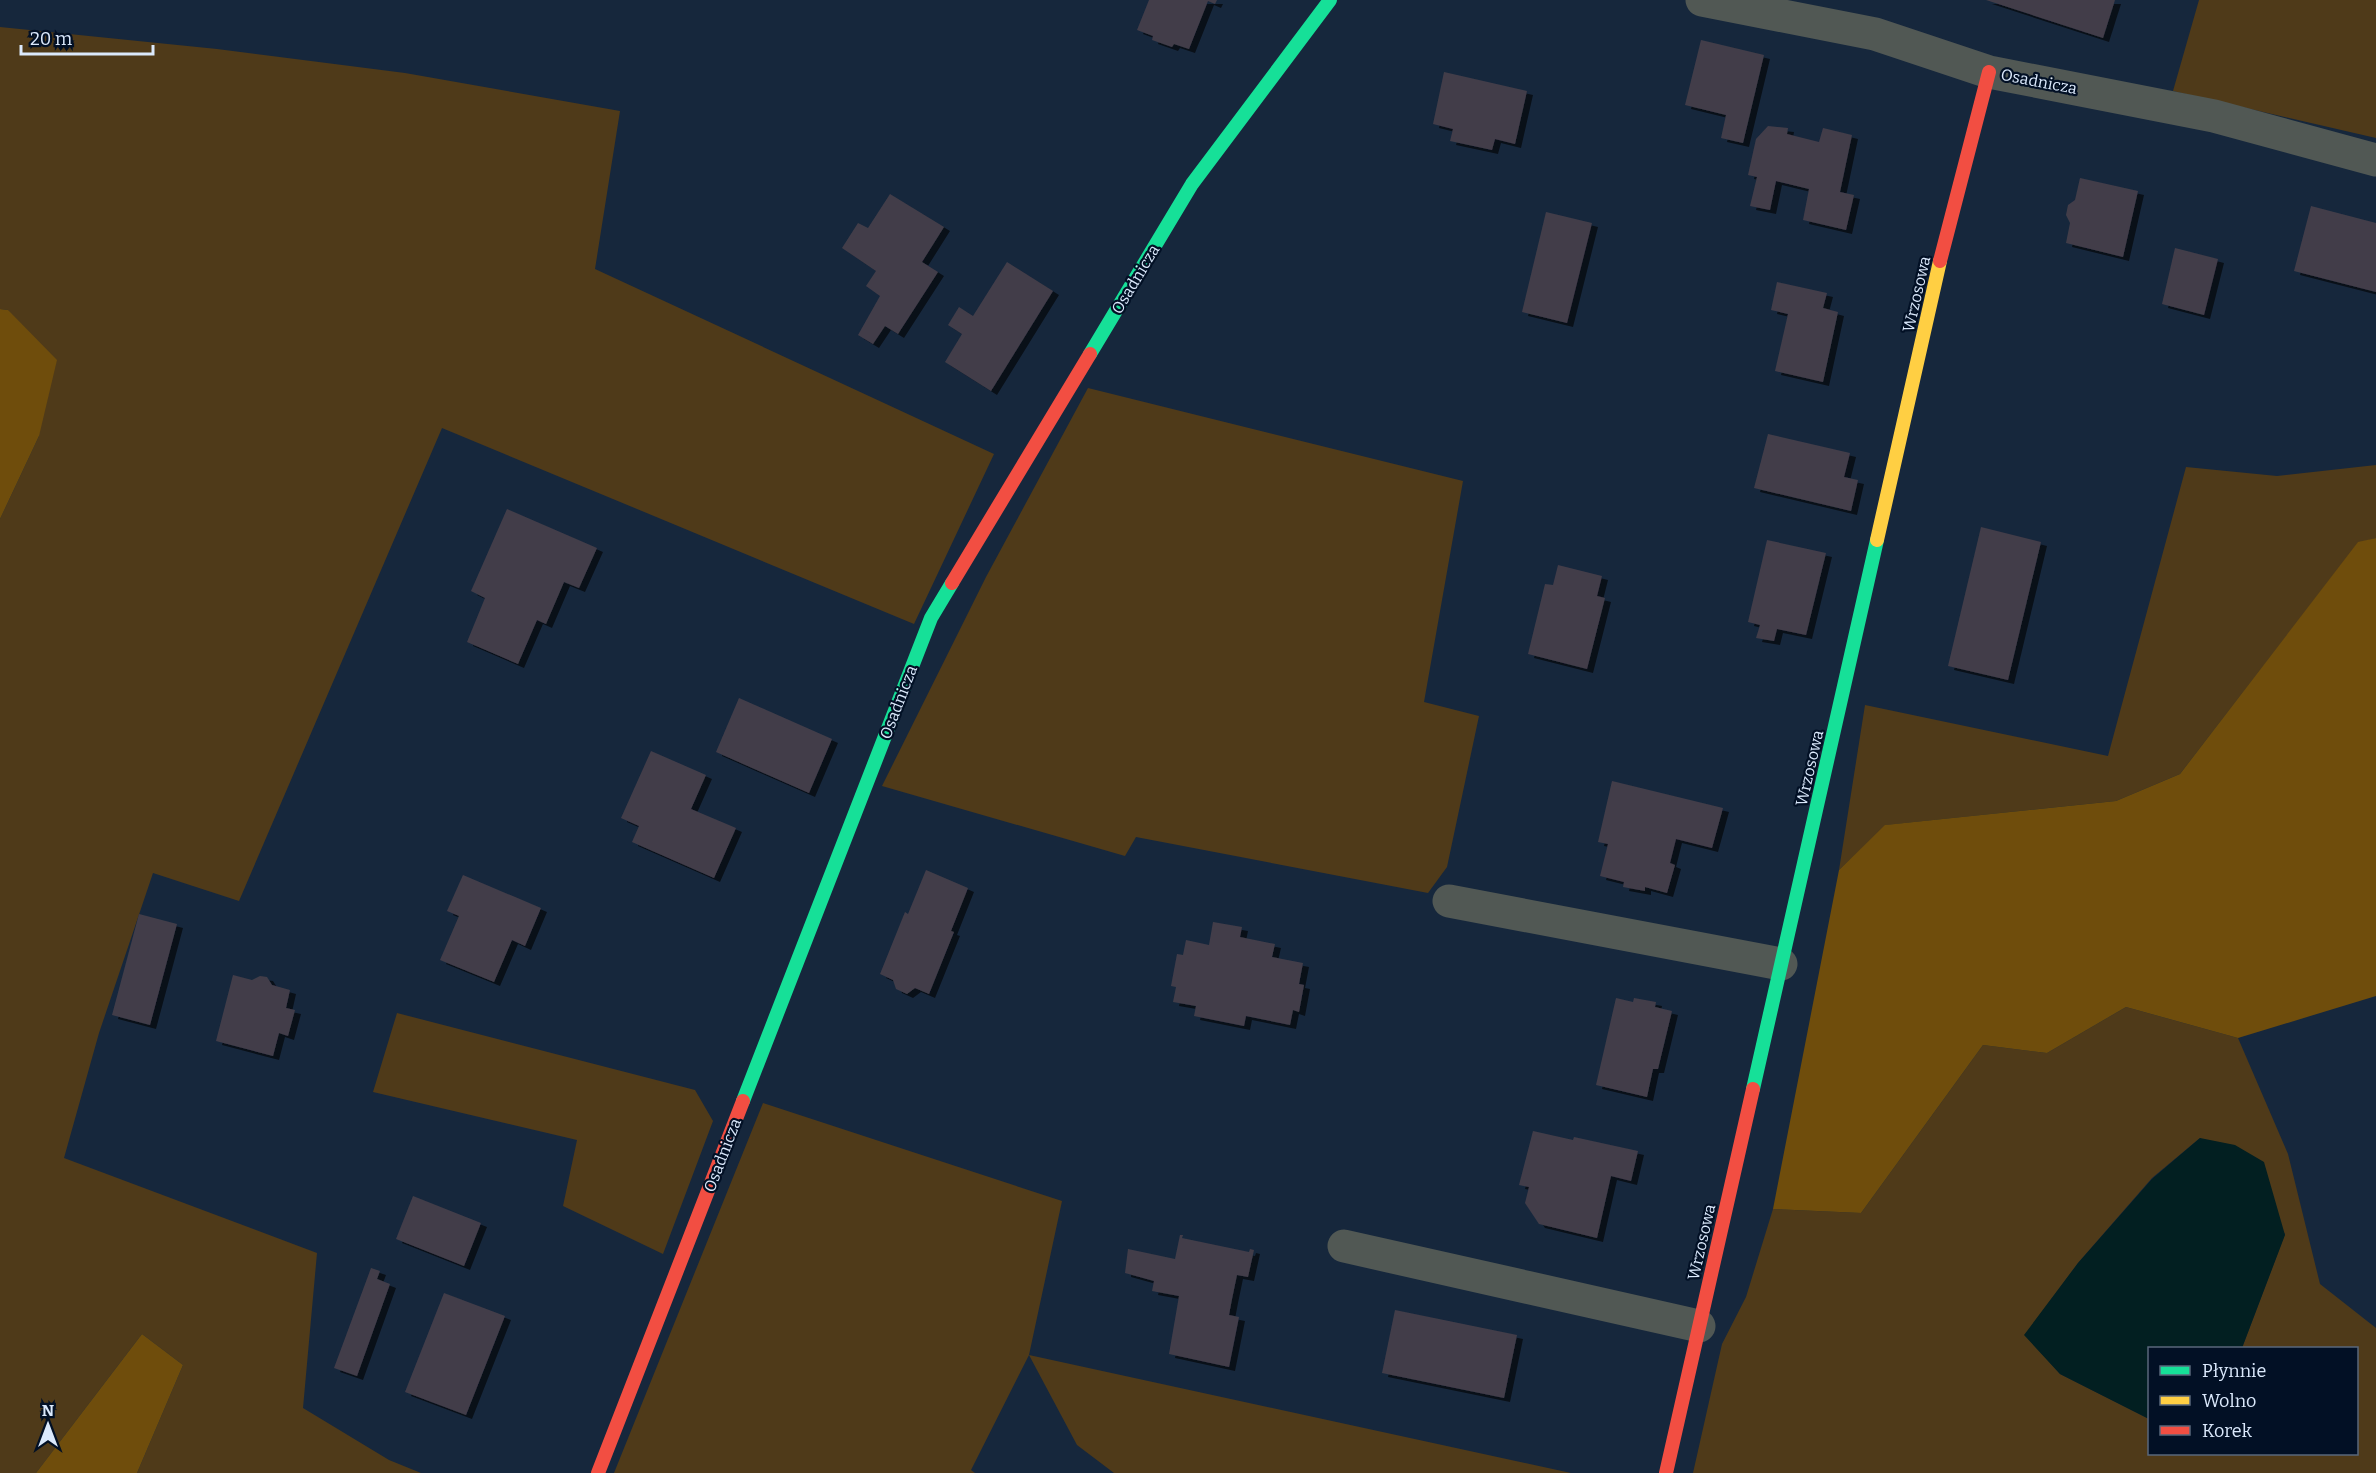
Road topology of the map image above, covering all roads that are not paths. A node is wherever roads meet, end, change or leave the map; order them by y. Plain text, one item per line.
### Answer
1 (1330, 0) edge
2 (1702, 0) edge
3 (1989, 72) junction
4 (2376, 160) edge
5 (1449, 901) dead end
6 (1781, 964) junction
7 (1344, 1246) dead end
8 (1699, 1326) junction
9 (598, 1473) edge
10 (1666, 1473) edge

1 - 9 street, Osadnicza
2 - 3 street, Osadnicza
3 - 4 street, Osadnicza
3 - 6 street, Wrzosowa
5 - 6 street
6 - 8 street, Wrzosowa
7 - 8 street
8 - 10 street, Wrzosowa

